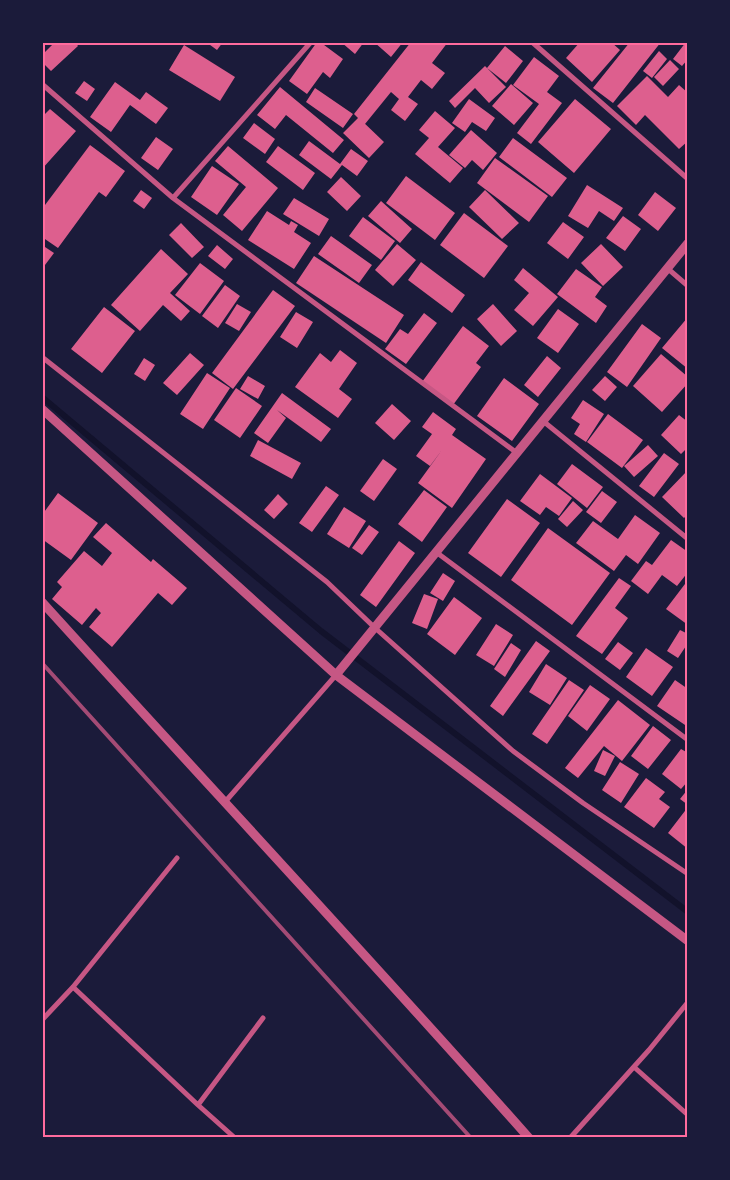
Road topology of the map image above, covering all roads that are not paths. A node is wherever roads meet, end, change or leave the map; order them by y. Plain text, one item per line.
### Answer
1 (311, 42) edge
2 (532, 42) edge
3 (42, 84) edge
4 (688, 179) edge
5 (173, 198) junction
6 (688, 243) edge
7 (667, 268) junction
8 (688, 286) edge
9 (42, 357) edge
10 (42, 409) edge
11 (542, 421) junction
12 (517, 453) junction
13 (688, 539) edge
14 (436, 551) junction
15 (42, 602) edge
16 (374, 628) junction
17 (336, 675) junction
18 (688, 740) edge
19 (225, 802) junction
20 (176, 858) dead end
21 (688, 874) edge
22 (688, 941) edge
23 (73, 987) junction
24 (688, 1002) edge
25 (264, 1018) dead end
26 (42, 1020) edge
27 (634, 1067) junction
28 (198, 1105) junction
29 (688, 1114) edge
30 (235, 1138) edge
31 (529, 1138) edge
32 (570, 1138) edge

1 - 5 street
2 - 4 street
3 - 5 street
5 - 12 street
6 - 7 street
7 - 8 street
7 - 11 street
9 - 16 street
10 - 17 street
11 - 12 street
11 - 13 street
12 - 14 street
14 - 16 street
14 - 18 street
15 - 19 street
16 - 17 street
16 - 21 street
17 - 19 street
17 - 22 street
19 - 31 street
20 - 23 street
23 - 26 street
23 - 28 street
24 - 27 street
25 - 28 street
27 - 29 street
27 - 32 street
28 - 30 street

